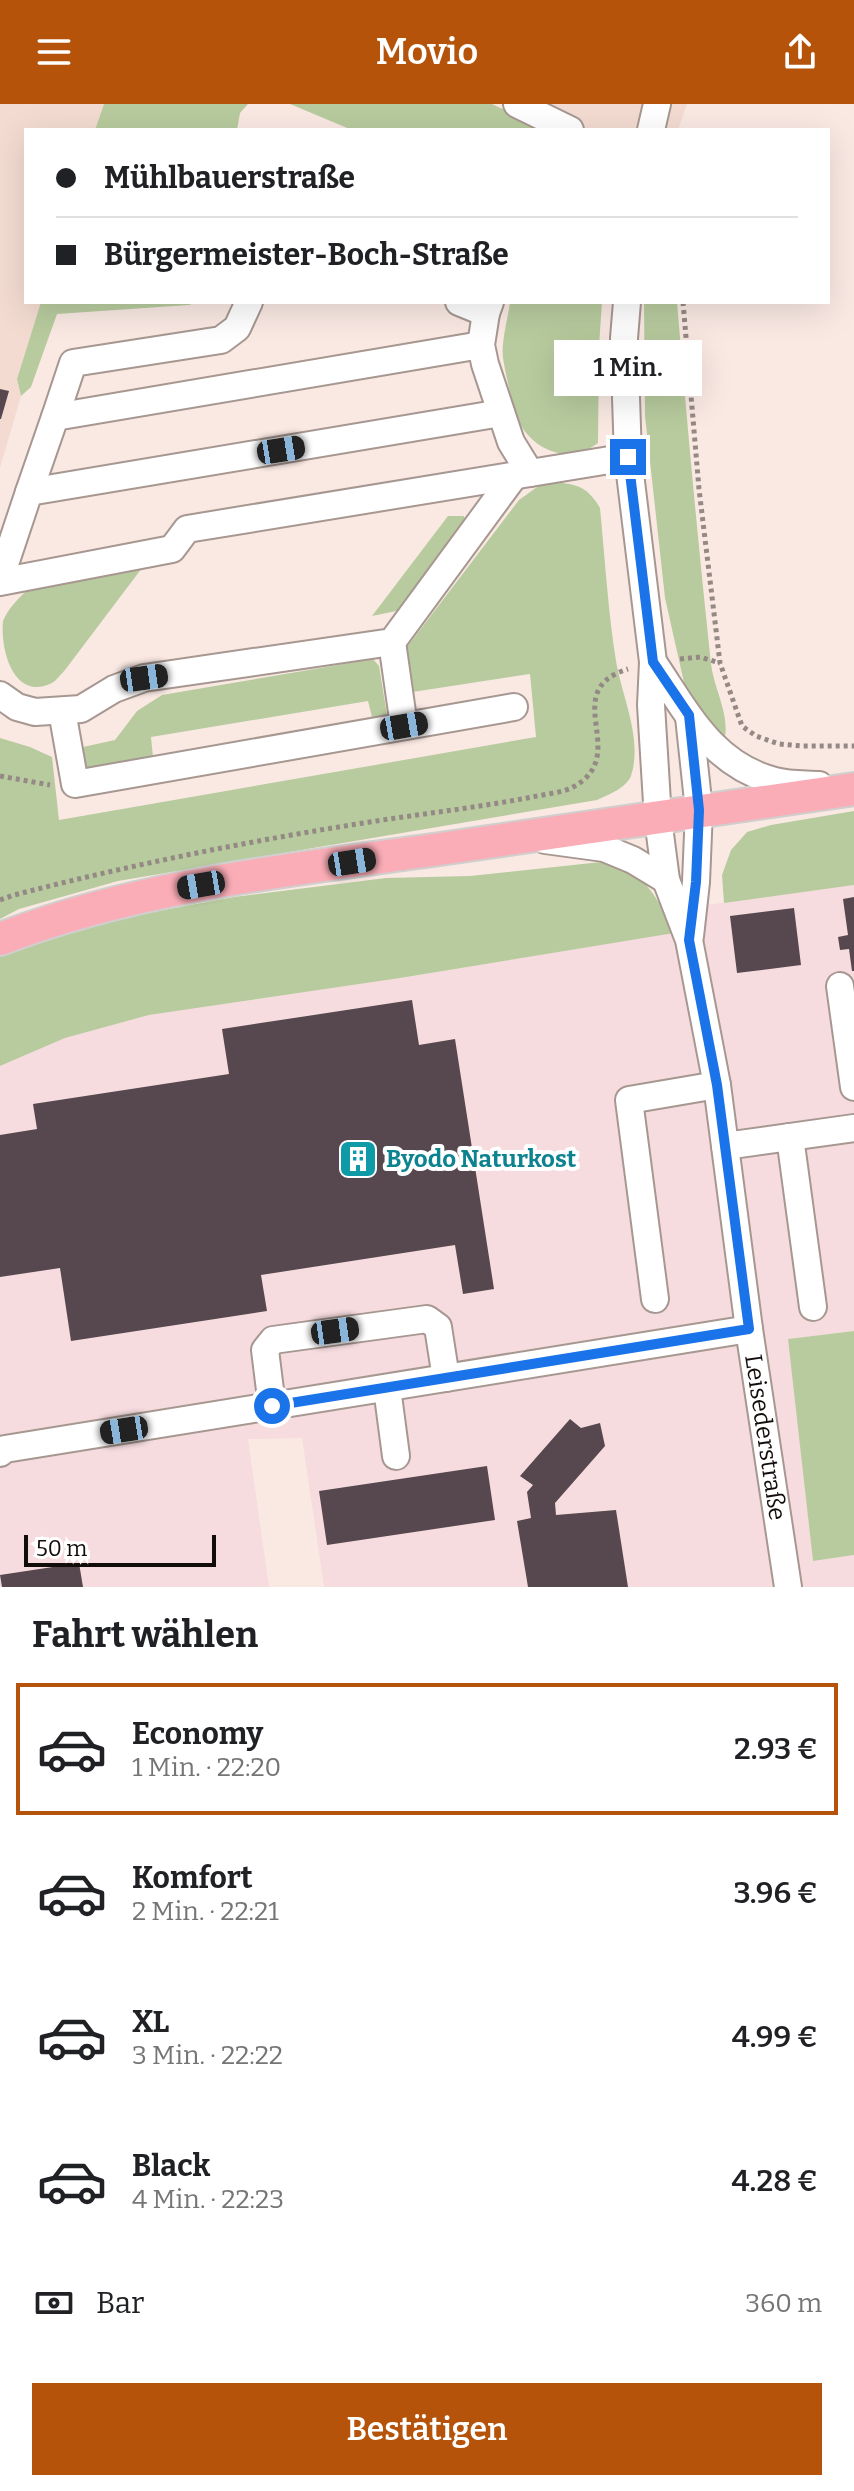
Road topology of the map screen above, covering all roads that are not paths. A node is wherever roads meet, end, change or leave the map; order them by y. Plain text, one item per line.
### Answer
1 (517, 104) edge
2 (657, 104) edge
3 (566, 128) edge
4 (651, 128) edge
5 (248, 304) edge
6 (627, 304) edge
7 (488, 308) edge
8 (481, 345) junction
9 (501, 413) junction
10 (55, 417) junction
11 (628, 457) junction
12 (522, 474) junction
13 (29, 492) junction
14 (0, 581) edge
15 (392, 642) junction
16 (653, 662) junction
17 (0, 695) edge
18 (514, 707) dead end
19 (62, 711) junction
20 (689, 715) junction
21 (404, 726) junction
22 (854, 789) edge
23 (699, 810) junction
24 (658, 819) junction
25 (526, 837) junction
26 (666, 880) junction
27 (0, 939) edge
28 (689, 940) junction
29 (840, 986) dead end
30 (717, 1085) junction
31 (854, 1087) edge
32 (854, 1128) edge
33 (790, 1137) junction
34 (725, 1146) junction
35 (655, 1299) dead end
36 (813, 1307) dead end
37 (749, 1329) junction
38 (446, 1378) junction
39 (387, 1388) junction
40 (272, 1406) junction
41 (0, 1453) edge
42 (396, 1456) dead end
43 (788, 1587) edge

1 - 3 street
2 - 4 street
5 - 10 street
6 - 11 street, Leisederstraße
7 - 8 street
8 - 9 street
8 - 10 street
9 - 12 street
9 - 13 street
10 - 13 street
11 - 12 street
11 - 16 street, Leisederstraße
12 - 14 street
12 - 15 street
13 - 14 street
15 - 19 street
15 - 21 street
16 - 20 street
16 - 24 street, Leisederstraße
17 - 19 street
18 - 21 street
19 - 21 street
20 - 22 street
20 - 23 street
22 - 23 main road
23 - 24 main road
23 - 28 street
24 - 25 main road
24 - 26 street, Leisederstraße
25 - 26 street
25 - 27 main road
26 - 28 street, Leisederstraße
28 - 30 street, Leisederstraße
29 - 31 street
30 - 34 street, Leisederstraße
30 - 35 street
32 - 33 street
33 - 34 street
33 - 36 street
34 - 37 street, Leisederstraße
37 - 38 street
37 - 43 street, Leisederstraße
38 - 39 street
38 - 40 street
39 - 40 street
39 - 42 street
40 - 41 street

